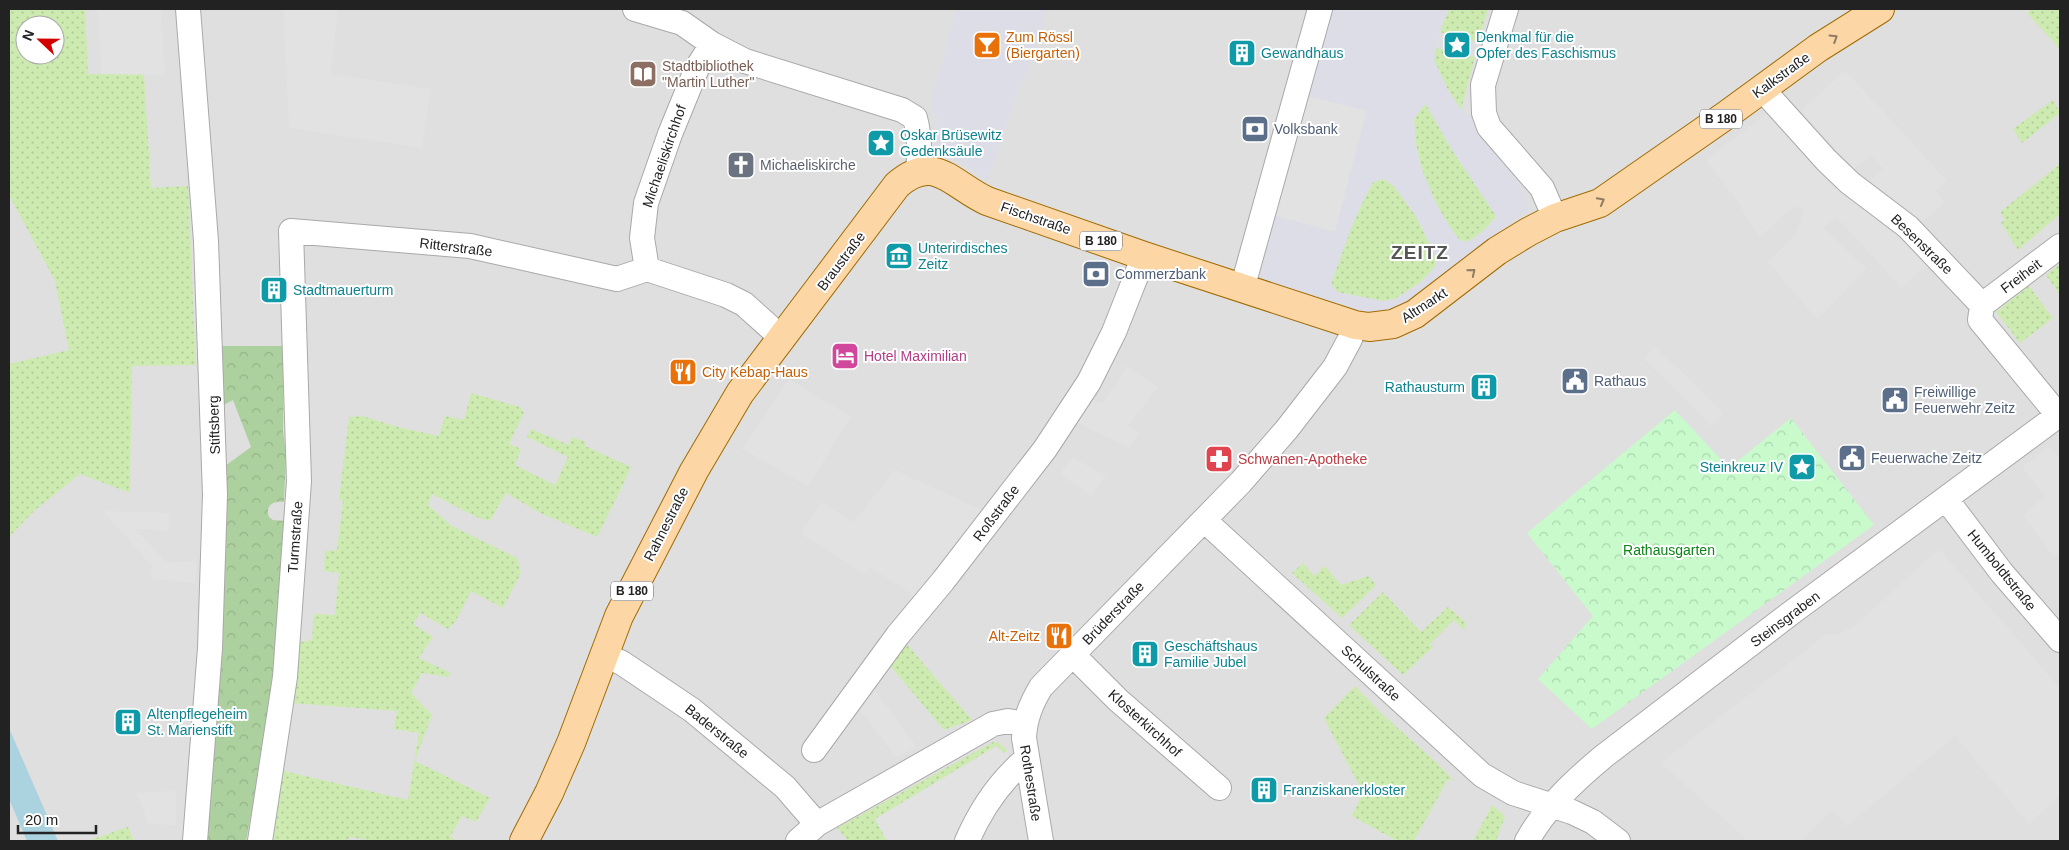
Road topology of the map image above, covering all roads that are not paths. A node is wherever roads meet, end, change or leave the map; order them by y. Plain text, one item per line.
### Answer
1 (188, 9) edge
2 (635, 9) edge
3 (1320, 9) edge
4 (1506, 9) edge
5 (1880, 9) edge
6 (712, 44) junction
7 (1764, 87) junction
8 (918, 170) junction
9 (1555, 218) junction
10 (291, 232) joint
11 (2060, 246) edge
12 (1144, 256) junction
13 (647, 269) junction
14 (1242, 289) junction
15 (1982, 305) junction
16 (1362, 326) junction
17 (776, 348) junction
18 (2059, 414) edge
19 (1946, 499) junction
20 (1204, 520) junction
21 (2060, 640) edge
22 (604, 655) junction
23 (1073, 655) junction
24 (1025, 724) junction
25 (814, 750) dead end
26 (1026, 760) junction
27 (1219, 788) dead end
28 (1551, 806) junction
29 (817, 824) junction
30 (195, 841) edge
31 (260, 841) edge
32 (524, 841) edge
33 (798, 841) edge
34 (967, 841) edge
35 (1041, 841) edge
36 (1527, 841) edge
37 (1618, 841) edge

1 - 30 street, Stiftsberg
2 - 6 street
3 - 14 street
4 - 9 street
7 -> 5 main road, Kalkstraße / B 180
6 - 8 street
6 - 13 street, Michaeliskirchhof
9 -> 7 main road, Kalkstraße / B 180
7 - 15 street, Besenstraße
8 - 12 main road, Fischstraße / B 180
8 - 17 main road, Braustraße / B 180
16 -> 9 main road, Altmarkt / B 180
10 - 13 street, Ritterstraße
10 - 31 street, Turmstraße
11 - 15 street, Freiheit
12 - 14 main road, Fischstraße / B 180
12 - 25 street, Roßstraße
13 - 17 street
14 - 16 main road, Altmarkt / B 180
15 - 18 street
16 - 20 street, Brüderstraße
17 - 22 main road, Rahnestraße / B 180
18 - 19 street, Steinsgraben
19 - 21 street, Humboldtstraße
19 - 28 street, Steinsgraben
20 - 23 street, Brüderstraße
20 - 28 street, Schulstraße
22 - 29 street, Baderstraße
22 - 32 main road, Rahnestraße / B 180
23 - 24 street, Brüderstraße
23 - 27 street, Klosterkirchhof
24 - 26 street, Rothestraße
24 - 29 street
26 - 34 street
26 - 35 street, Rothestraße
28 - 36 street, Steinsgraben
28 - 37 street, Schulstraße
29 - 33 street

